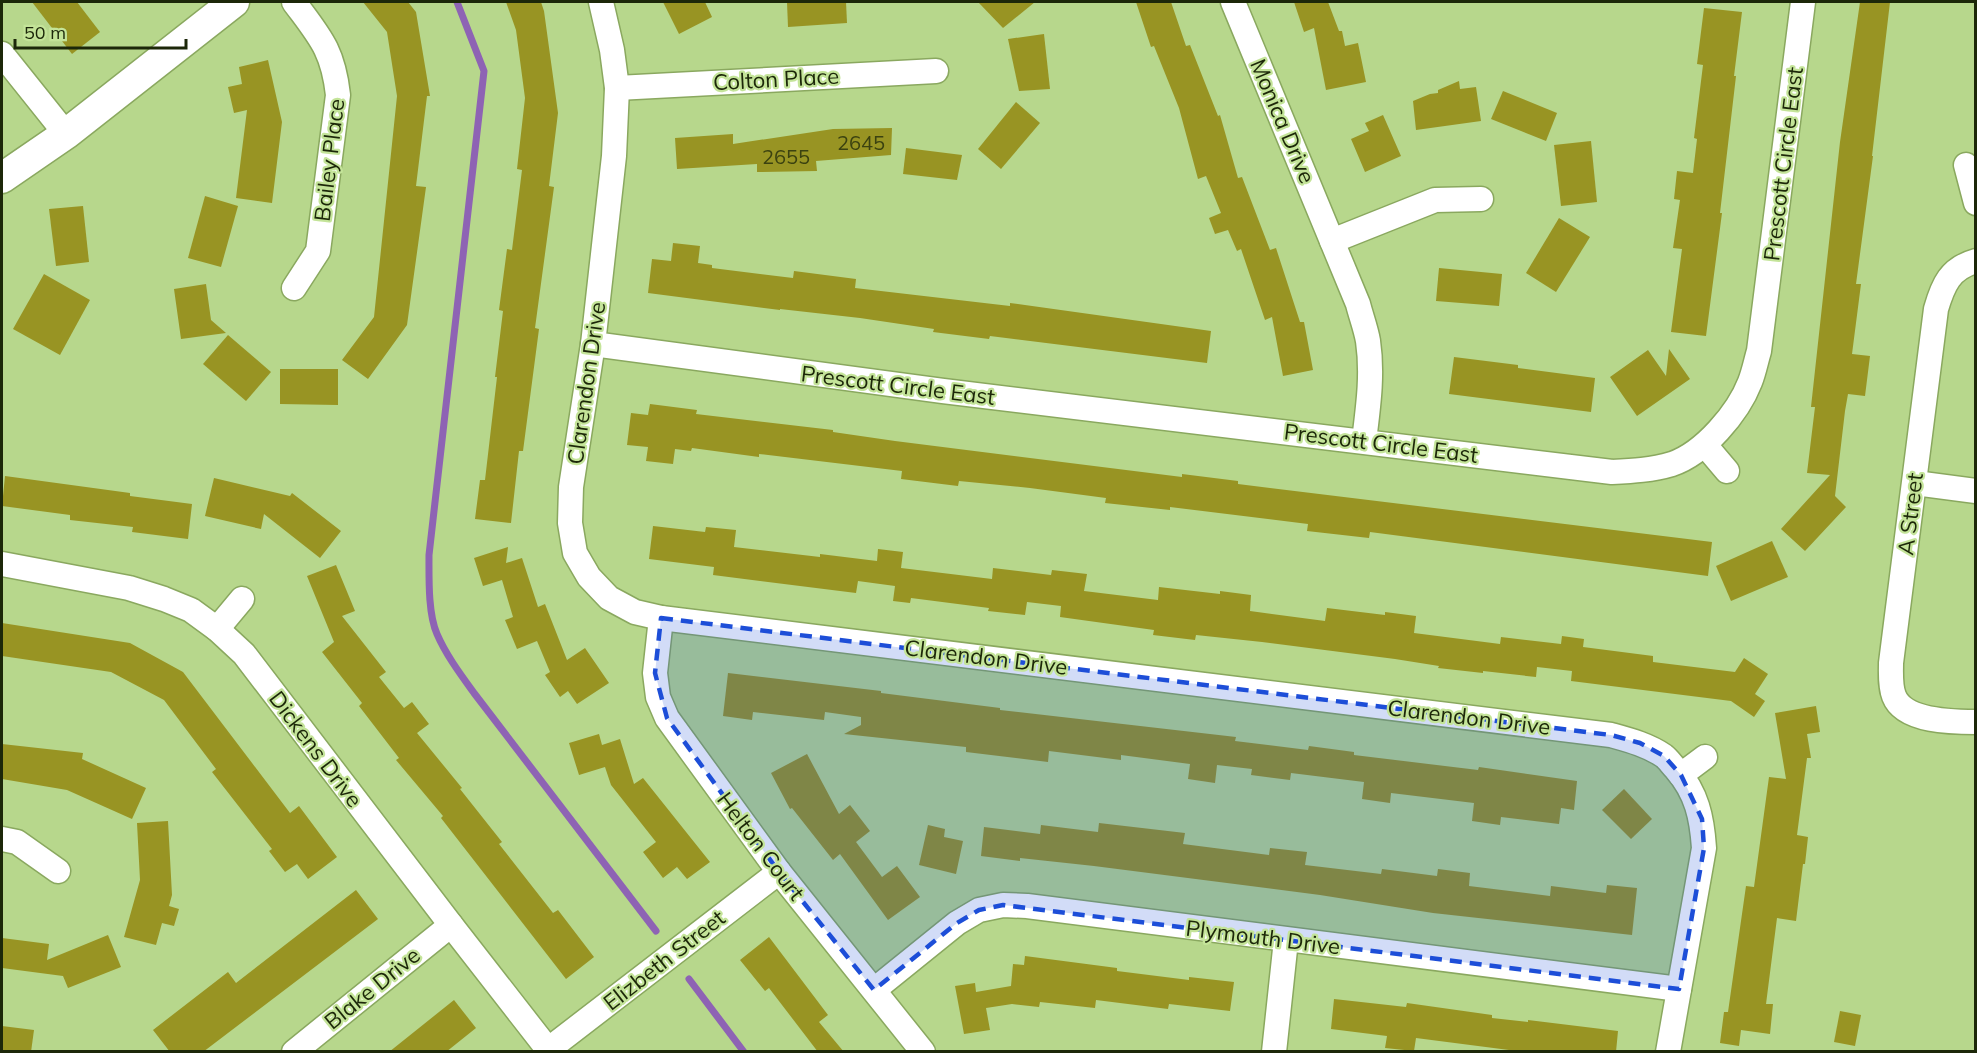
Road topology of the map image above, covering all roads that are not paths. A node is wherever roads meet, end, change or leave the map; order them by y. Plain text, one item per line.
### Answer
1 (234, 2) edge
2 (294, 2) edge
3 (601, 2) edge
4 (1233, 2) edge
5 (1803, 2) edge
6 (2, 54) edge
7 (936, 70) dead end
8 (617, 88) junction
9 (66, 134) junction
10 (1966, 165) dead end
11 (2, 178) edge
12 (1481, 199) dead end
13 (1976, 203) edge
14 (1332, 241) junction
15 (1976, 261) edge
16 (294, 288) dead end
17 (593, 344) junction
18 (1364, 441) junction
19 (1705, 445) junction
20 (1727, 471) dead end
21 (1915, 483) junction
22 (1976, 491) edge
23 (2, 564) edge
24 (242, 599) dead end
25 (661, 618) junction
26 (217, 629) junction
27 (1976, 722) edge
28 (1706, 757) dead end
29 (1681, 775) junction
30 (2, 839) edge
31 (58, 870) dead end
32 (779, 872) junction
33 (451, 925) junction
34 (1286, 940) junction
35 (1678, 989) junction
36 (874, 990) junction
37 (550, 1050) edge
38 (294, 1052) edge
39 (923, 1052) edge
40 (1274, 1052) edge
41 (1668, 1052) edge

1 - 9 main road
2 - 16 street, Bailey Place
3 - 8 street, Clarendon Drive
4 - 14 street, Monica Drive
5 - 19 street, Prescott Circle East
6 - 9 street
7 - 8 street, Colton Place
8 - 17 street, Clarendon Drive
9 - 11 main road
10 - 13 street
12 - 14 street
14 - 18 street, Monica Drive
15 - 21 street, A Street
17 - 18 street, Prescott Circle East
17 - 25 street, Clarendon Drive
18 - 19 street, Prescott Circle East
19 - 20 street
21 - 22 street
21 - 27 street, A Street
23 - 26 street, Dickens Drive
24 - 26 street
25 - 29 street, Clarendon Drive
25 - 32 street, Helton Court
26 - 33 street, Dickens Drive
28 - 29 street
29 - 35 street, Clarendon Drive
30 - 31 street
32 - 36 street, Helton Court
32 - 37 street, Elizbeth Street
33 - 37 street, Dickens Drive
33 - 38 street, Blake Drive
34 - 35 street, Plymouth Drive
34 - 36 street, Plymouth Drive
34 - 40 street
35 - 41 street, Clarendon Drive
36 - 39 street, Helton Court

